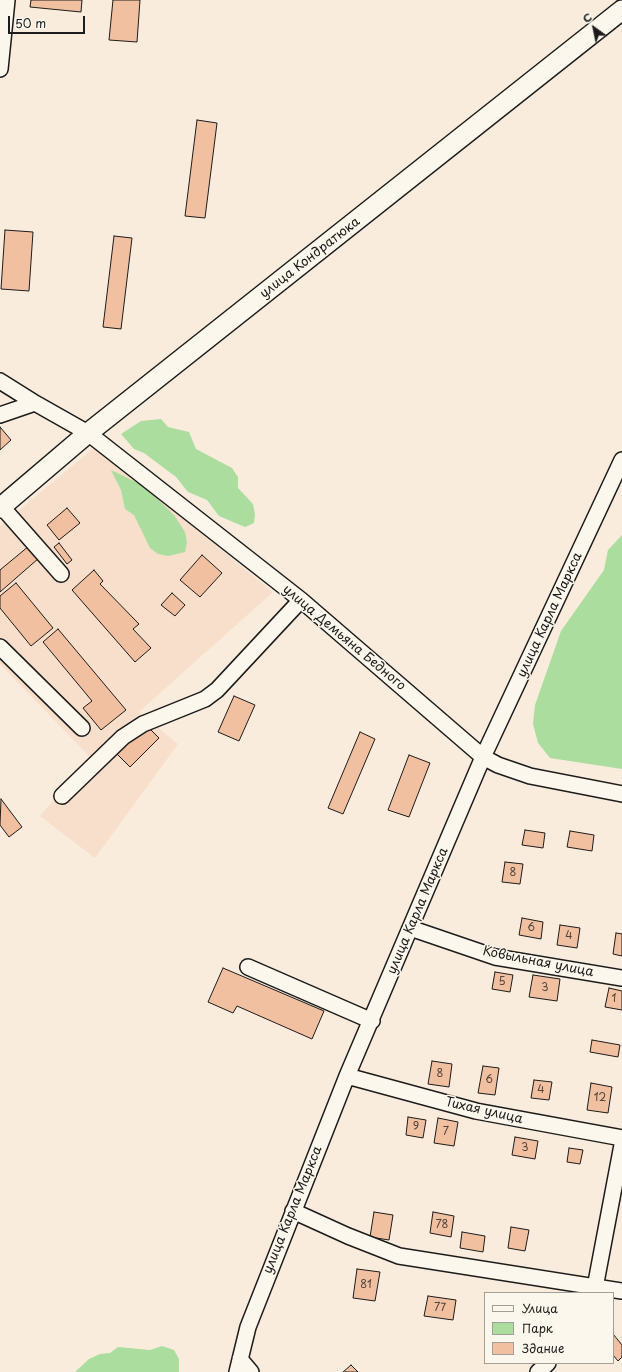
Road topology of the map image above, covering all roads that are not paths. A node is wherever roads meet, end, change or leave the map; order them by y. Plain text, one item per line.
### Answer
1 (7, 0) edge
2 (622, 10) edge
3 (1, 44) edge
4 (0, 70) edge
5 (0, 381) edge
6 (35, 403) junction
7 (0, 415) edge
8 (88, 433) junction
9 (622, 460) edge
10 (1, 508) edge
11 (60, 574) dead end
12 (301, 600) junction
13 (0, 647) edge
14 (82, 728) dead end
15 (483, 757) junction
16 (622, 794) edge
17 (62, 796) dead end
18 (410, 928) junction
19 (248, 967) dead end
20 (622, 978) edge
21 (372, 1021) junction
22 (347, 1076) junction
23 (622, 1138) edge
24 (622, 1145) edge
25 (293, 1211) junction
26 (595, 1290) edge
27 (622, 1291) edge
28 (547, 1364) edge
29 (238, 1365) edge
30 (251, 1372) edge
31 (538, 1372) edge

1 - 3 street
2 - 8 main road, улица Кондратюка
3 - 4 street
5 - 6 street, улица Демьяна Бедного
6 - 7 street
6 - 8 street, улица Демьяна Бедного
8 - 10 main road, улица Кондратюка
8 - 12 street, улица Демьяна Бедного
9 - 15 street, улица Карла Маркса
10 - 11 street
12 - 15 street, улица Демьяна Бедного
12 - 17 street
13 - 14 street
15 - 16 street, улица Демьяна Бедного
15 - 18 street, улица Карла Маркса
18 - 20 street, Ковыльная улица
18 - 21 street, улица Карла Маркса
19 - 21 street
21 - 22 street, улица Карла Маркса
22 - 23 street, Тихая улица
22 - 25 street, улица Карла Маркса
24 - 26 street
25 - 26 street
25 - 29 street, улица Карла Маркса
26 - 27 street
28 - 31 street
29 - 30 street

